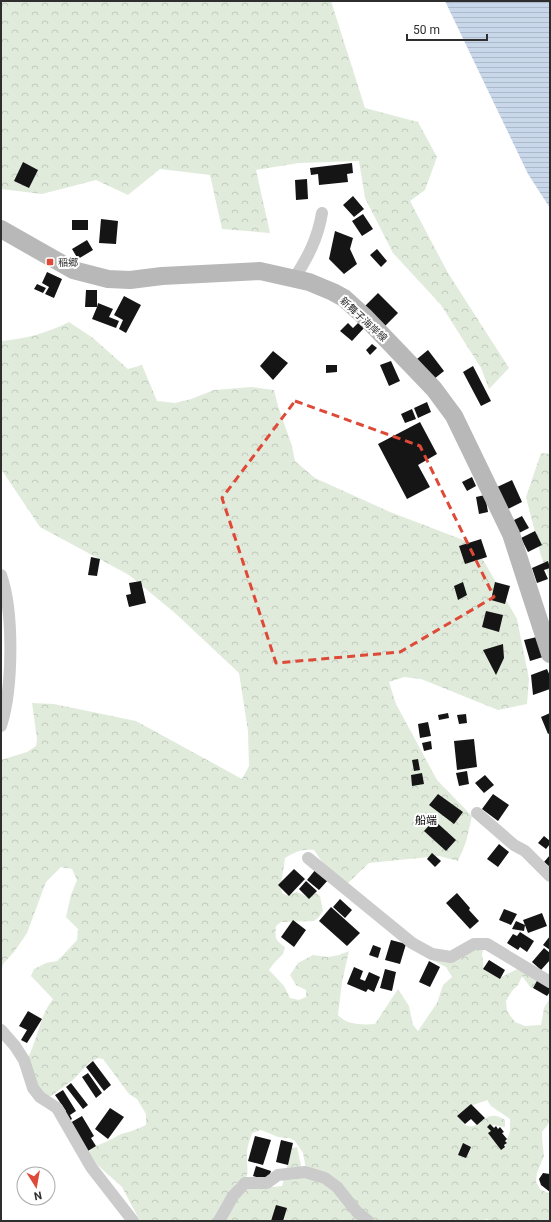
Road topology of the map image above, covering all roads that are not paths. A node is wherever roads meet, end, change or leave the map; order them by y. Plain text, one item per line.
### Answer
1 (322, 213) dead end
2 (1, 229) edge
3 (294, 279) junction
4 (1, 575) edge
5 (550, 654) edge
6 (1, 726) edge
7 (477, 814) dead end
8 (308, 858) dead end
9 (550, 876) edge
10 (550, 982) edge
11 (1, 1030) edge
12 (133, 1221) edge
13 (219, 1221) edge
14 (368, 1221) edge

1 - 3 street
2 - 3 main road, 新舞子海岸線
3 - 5 main road, 新舞子海岸線
4 - 6 street
7 - 9 street
8 - 10 street
11 - 12 street
13 - 14 street

